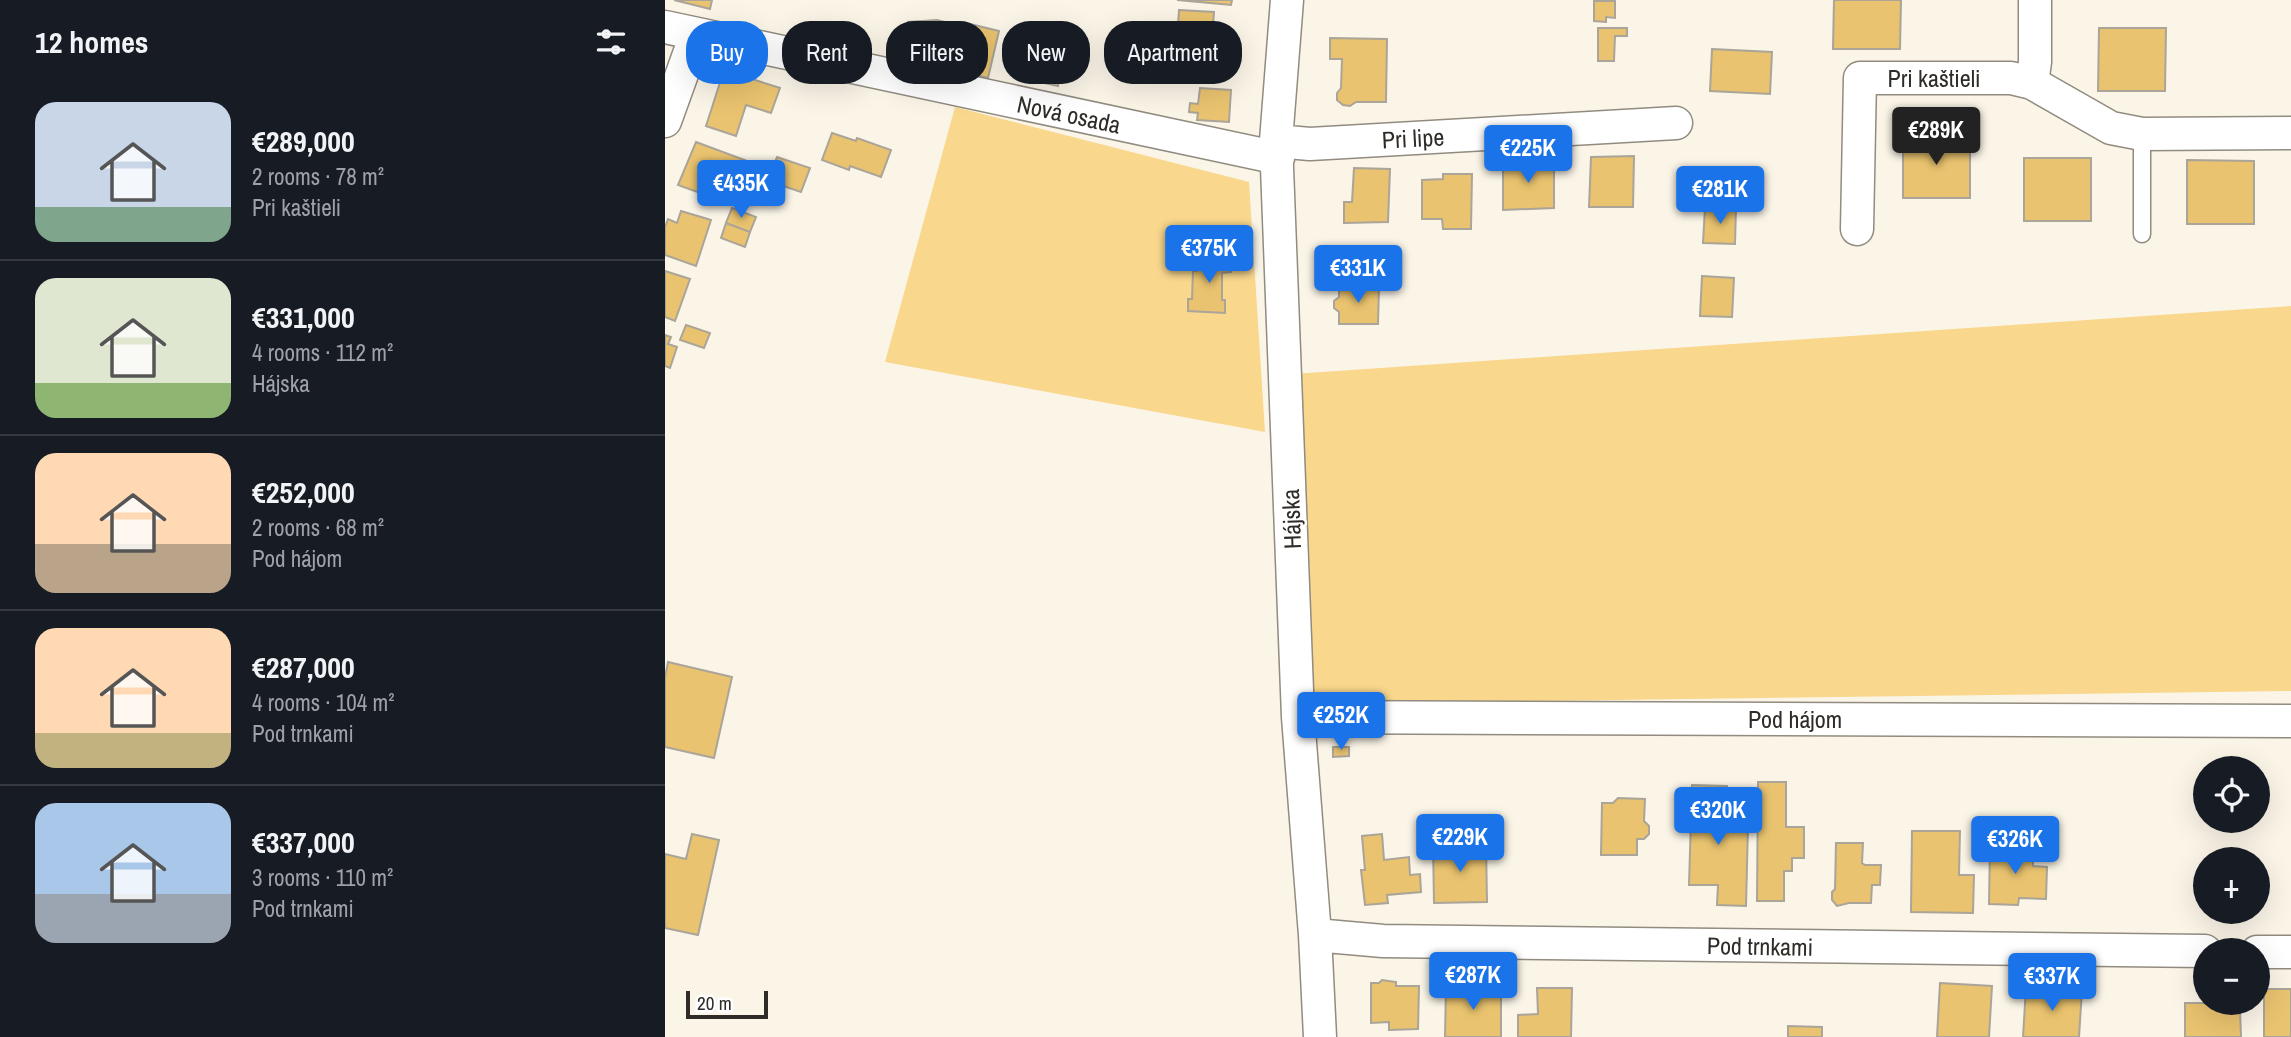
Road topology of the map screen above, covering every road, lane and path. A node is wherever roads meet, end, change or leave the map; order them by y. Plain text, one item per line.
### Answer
1 (1287, 0) edge
2 (2035, 0) edge
3 (665, 27) edge
4 (686, 32) edge
5 (768, 49) edge
6 (686, 63) edge
7 (2032, 83) junction
8 (665, 121) edge
9 (1677, 123) dead end
10 (2291, 133) edge
11 (2142, 134) junction
12 (1277, 150) junction
13 (1857, 229) dead end
14 (2142, 234) dead end
15 (1298, 717) junction
16 (2291, 721) edge
17 (1315, 935) junction
18 (2193, 951) edge
19 (2270, 952) edge
20 (2291, 952) edge
21 (1320, 1037) edge

1 - 12 street, Hájska
2 - 7 street
3 - 4 street, Nová osada
5 - 12 street, Nová osada
6 - 8 street
7 - 11 street, Pri kaštieli
7 - 13 street, Pri kaštieli
9 - 12 street, Pri lipe
10 - 11 street, Pri kaštieli
11 - 14 lane
12 - 15 street, Hájska
15 - 16 street, Pod hájom
15 - 17 street, Hájska
17 - 18 street, Pod trnkami
17 - 21 street, Hájska
19 - 20 street

